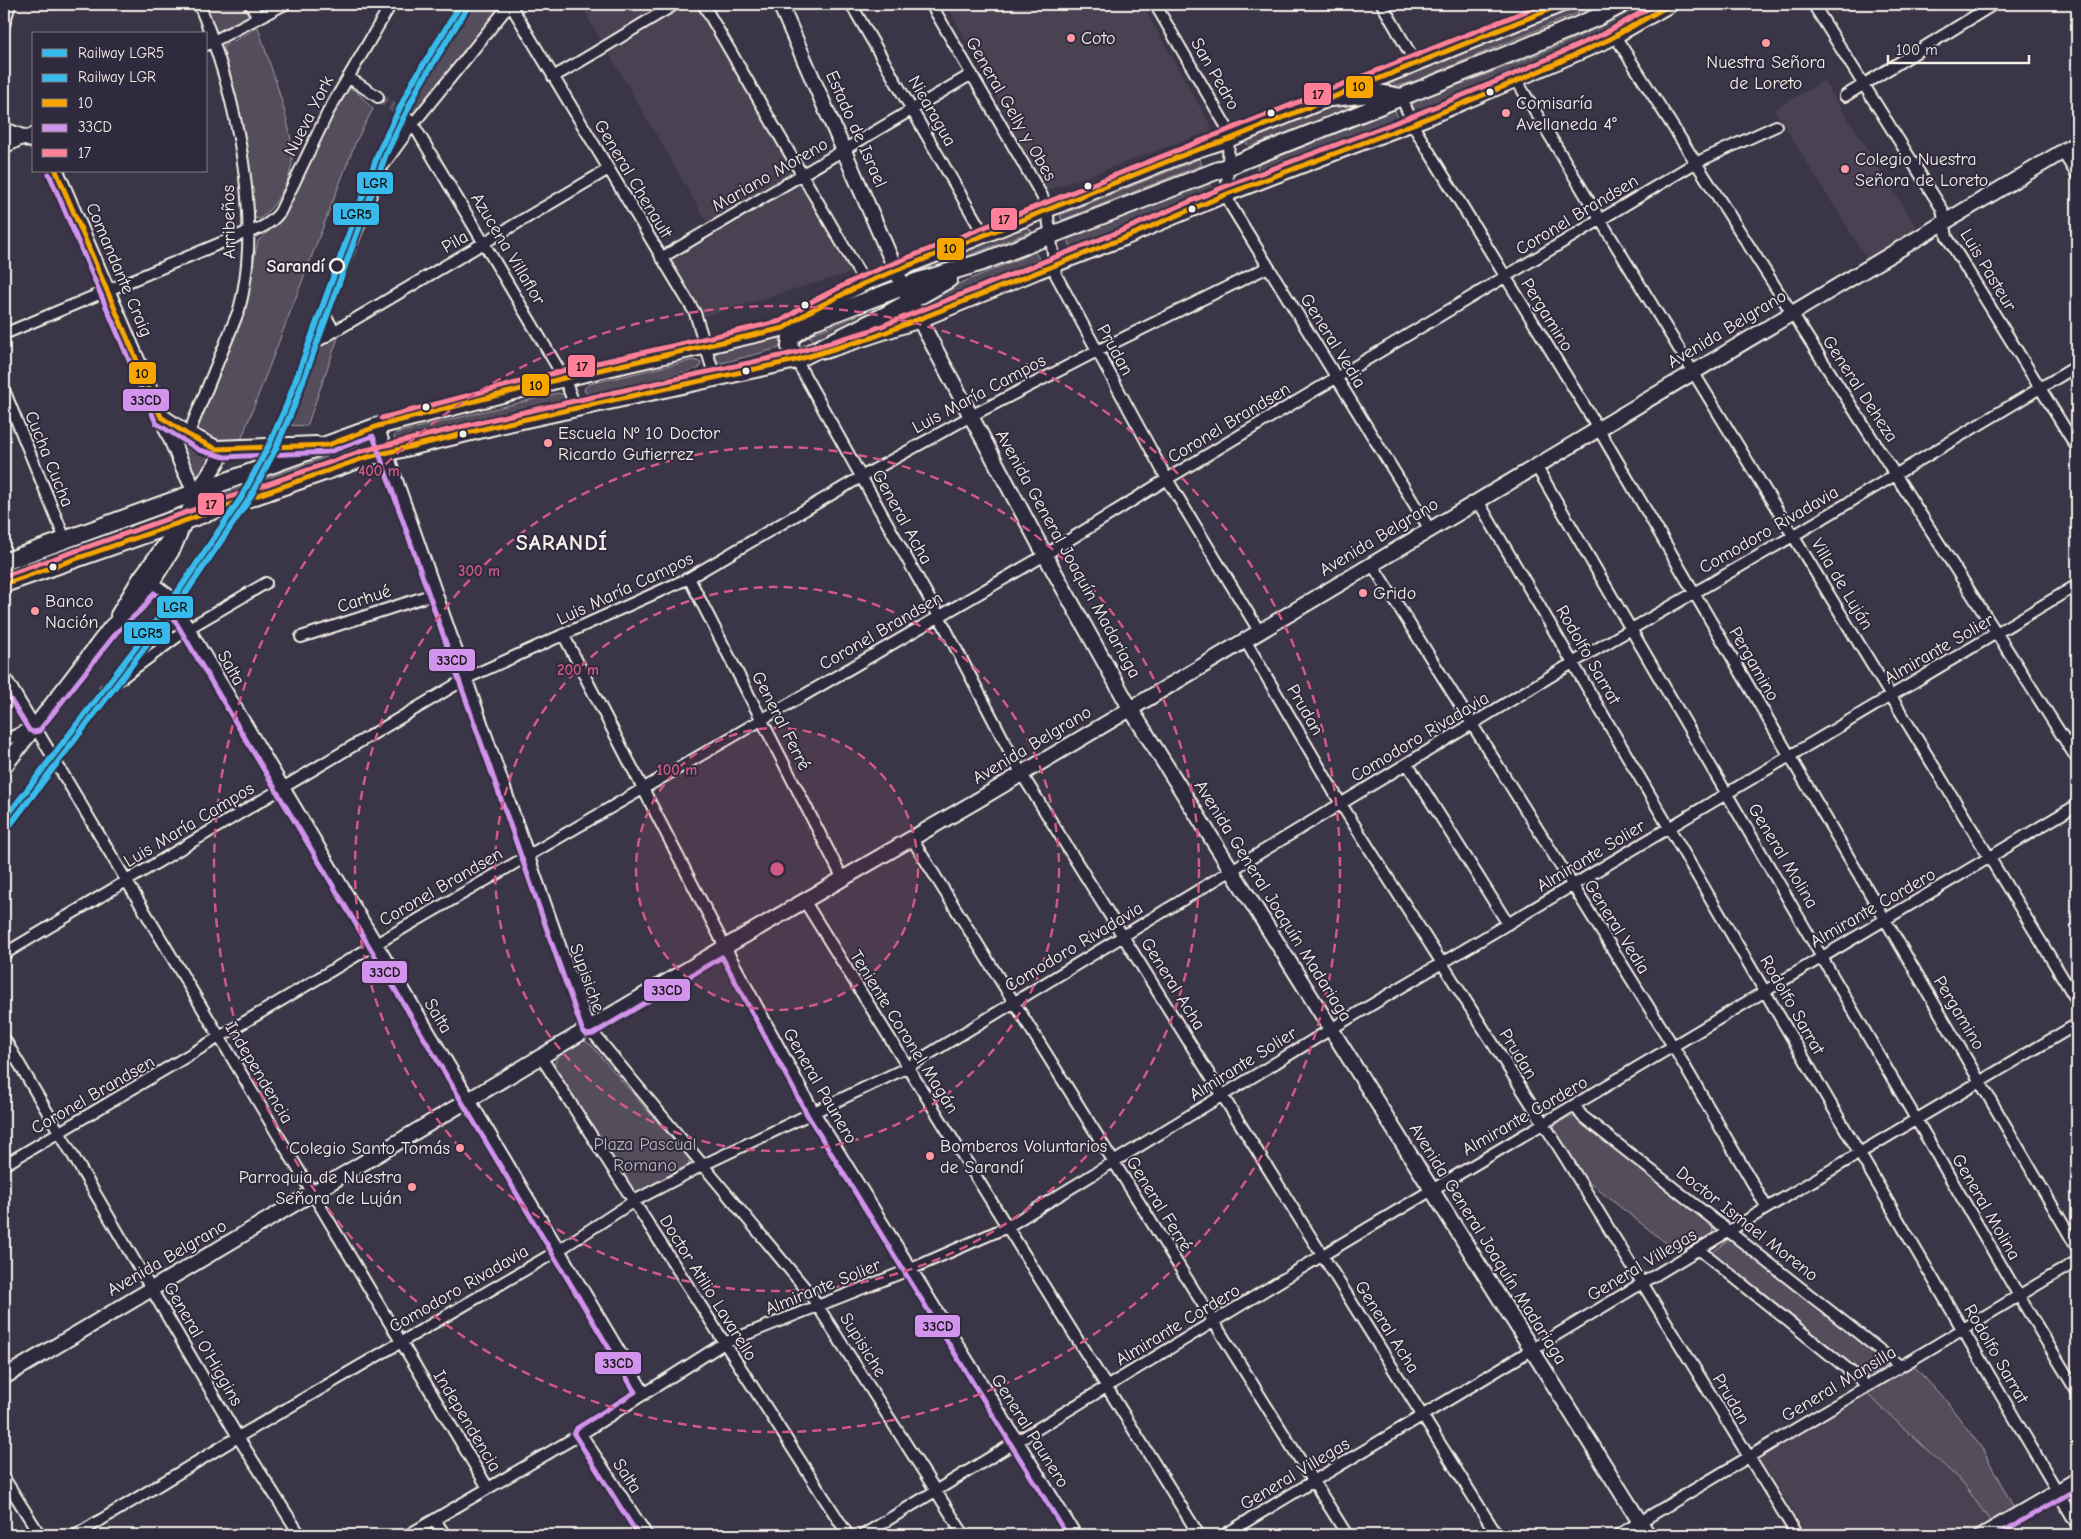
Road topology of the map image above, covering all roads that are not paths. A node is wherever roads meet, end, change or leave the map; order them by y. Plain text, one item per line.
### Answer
1 (10, 4) edge
2 (199, 4) edge
3 (250, 4) edge
4 (285, 4) edge
5 (391, 4) edge
6 (510, 4) edge
7 (676, 4) edge
8 (703, 4) edge
9 (780, 4) edge
10 (851, 4) edge
11 (931, 4) edge
12 (1154, 4) edge
13 (1382, 4) edge
14 (1563, 4) edge
15 (1623, 4) edge
16 (1671, 4) edge
17 (1813, 4) edge
18 (1991, 6) dead end
19 (1533, 9) edge
20 (259, 18) junction
21 (4, 25) edge
22 (207, 32) edge
23 (1615, 36) junction
24 (210, 43) edge
25 (1415, 62) junction
26 (972, 74) junction
27 (348, 77) junction
28 (553, 77) junction
29 (1517, 80) junction
30 (1863, 85) junction
31 (1845, 96) dead end
32 (378, 97) tunnel mouth
33 (1401, 97) junction
34 (1331, 98) junction
35 (913, 109) junction
36 (402, 113) tunnel mouth
37 (413, 124) junction
38 (1413, 124) junction
39 (1776, 126) dead end
40 (4, 130) edge
41 (31, 138) edge
42 (1230, 139) junction
43 (2077, 142) edge
44 (4, 148) edge
45 (844, 150) junction
46 (2062, 151) junction
47 (1695, 164) junction
48 (1229, 166) junction
49 (607, 170) junction
50 (56, 172) edge
51 (802, 173) junction
52 (2077, 175) edge
53 (1227, 194) junction
54 (1047, 210) junction
55 (1601, 221) junction
56 (1945, 222) junction
57 (248, 232) junction
58 (1051, 234) junction
59 (984, 235) junction
60 (486, 243) junction
61 (661, 258) junction
62 (1054, 265) junction
63 (1268, 266) junction
64 (897, 270) junction
65 (1504, 277) junction
66 (865, 283) junction
67 (107, 290) junction
68 (907, 294) junction
69 (1791, 313) junction
70 (816, 320) junction
71 (920, 320) junction
72 (784, 328) junction
73 (334, 331) junction
74 (4, 334) edge
75 (318, 341) dead end
76 (706, 346) junction
77 (1097, 350) junction
78 (796, 360) junction
79 (2077, 366) edge
80 (1693, 371) junction
81 (715, 377) junction
82 (564, 378) junction
83 (1337, 378) junction
84 (2040, 388) junction
85 (4, 390) edge
86 (576, 408) junction
87 (971, 416) junction
88 (161, 418) junction
89 (378, 426) junction
90 (1598, 428) junction
91 (188, 435) junction
92 (328, 445) junction
93 (2077, 448) edge
94 (226, 450) junction
95 (387, 452) junction
96 (1536, 466) junction
97 (1896, 475) junction
98 (861, 477) junction
99 (1167, 479) junction
100 (196, 494) junction
101 (1478, 501) junction
102 (185, 520) junction
103 (1429, 528) junction
104 (1793, 536) junction
105 (65, 540) junction
106 (1045, 555) junction
107 (4, 562) edge
108 (1372, 564) junction
109 (690, 578) junction
110 (152, 582) junction
111 (266, 583) dead end
112 (4, 584) edge
113 (2077, 585) edge
114 (1694, 592) junction
115 (437, 593) junction
116 (939, 616) junction
117 (111, 627) junction
118 (189, 628) junction
119 (1632, 629) junction
120 (1259, 631) junction
121 (1997, 633) junction
122 (564, 636) junction
123 (301, 637) dead end
124 (1245, 640) junction
125 (1574, 662) junction
126 (4, 675) edge
127 (467, 678) junction
128 (105, 690) dead end
129 (1890, 696) junction
130 (1130, 708) junction
131 (761, 719) junction
132 (1473, 724) junction
133 (34, 725) junction
134 (4, 741) edge
135 (1789, 757) junction
136 (2077, 759) edge
137 (1408, 764) junction
138 (4, 767) edge
139 (1021, 772) junction
140 (283, 788) junction
141 (642, 789) junction
142 (1728, 795) junction
143 (1341, 804) junction
144 (2077, 806) edge
145 (1670, 828) junction
146 (912, 839) junction
147 (528, 856) junction
148 (1990, 858) junction
149 (1232, 870) junction
150 (843, 879) junction
151 (126, 882) junction
152 (1573, 886) junction
153 (805, 902) junction
154 (1885, 920) junction
155 (1508, 924) junction
156 (1124, 936) junction
157 (376, 944) junction
158 (724, 947) junction
159 (4, 954) edge
160 (1823, 956) junction
161 (1442, 964) junction
162 (1764, 990) junction
163 (2077, 1001) edge
164 (1013, 1002) junction
165 (2077, 1024) edge
166 (589, 1028) junction
167 (1331, 1028) junction
168 (4, 1038) edge
169 (220, 1039) junction
170 (1673, 1046) junction
171 (541, 1057) junction
172 (906, 1068) junction
173 (1981, 1083) junction
174 (1223, 1095) junction
175 (470, 1101) junction
176 (1575, 1106) junction
177 (814, 1112) junction
178 (1917, 1119) junction
179 (1543, 1125) junction
180 (59, 1134) junction
181 (1860, 1153) junction
182 (1114, 1161) junction
183 (4, 1165) edge
184 (704, 1166) junction
185 (1433, 1190) junction
186 (313, 1194) junction
187 (634, 1201) junction
188 (1767, 1208) junction
189 (1007, 1227) junction
190 (1730, 1231) junction
191 (2077, 1248) edge
192 (560, 1250) junction
193 (1700, 1250) junction
194 (1323, 1255) junction
195 (2077, 1261) edge
196 (911, 1269) junction
197 (1642, 1284) junction
198 (151, 1288) junction
199 (2019, 1296) junction
200 (819, 1307) junction
201 (1214, 1323) junction
202 (1962, 1328) junction
203 (402, 1341) junction
204 (724, 1343) junction
205 (1532, 1350) junction
206 (1900, 1366) junction
207 (4, 1377) edge
208 (1866, 1386) junction
209 (1106, 1388) junction
210 (2077, 1392) edge
211 (645, 1394) junction
212 (1423, 1415) junction
213 (581, 1434) junction
214 (238, 1437) junction
215 (1018, 1443) junction
216 (1748, 1458) junction
217 (4, 1478) edge
218 (2077, 1480) edge
219 (1314, 1482) junction
220 (488, 1488) junction
221 (936, 1490) junction
222 (2057, 1491) junction
223 (435, 1520) junction
224 (1640, 1522) junction
225 (2077, 1525) edge
226 (40, 1535) edge
227 (76, 1535) edge
228 (300, 1535) edge
229 (408, 1535) edge
230 (445, 1535) edge
231 (647, 1535) edge
232 (848, 1535) edge
233 (863, 1535) edge
234 (964, 1535) edge
235 (1076, 1535) edge
236 (1199, 1535) edge
237 (1224, 1535) edge
238 (1347, 1535) edge
239 (1498, 1535) edge
240 (1618, 1535) edge
241 (1648, 1535) edge
242 (1797, 1535) edge
243 (1983, 1535) edge

1 - 21 street
2 - 22 street, Arribeños
3 - 20 street
4 - 20 street
5 - 27 street, Nueva York
6 - 28 street, General Chenault
6 - 37 street
7 - 28 street
8 - 51 street
9 - 45 street, Estado de Israel
10 - 35 street, Nicaragua
11 - 26 street, General Gelly y Obes
12 - 42 street, San Pedro
13 - 25 street
14 - 19 street
15 - 33 main road
16 - 23 street
17 - 30 street, Luis Pasteur
18 - 30 street
19 - 25 street
20 - 24 street
23 - 29 street
23 - 47 street, General Deheza
24 - 57 street, Arribeños
25 - 34 street
26 - 35 street, Mariano Moreno
26 - 54 street, General Gelly y Obes
27 - 32 street
27 - 57 street, Nueva York
28 - 49 street, General Chenault
29 - 38 street
29 - 55 street, Villa de Luján
30 - 31 street
30 - 56 street, Luis Pasteur
33 - 34 main road
33 - 38 street, Pergamino
33 - 48 main road
34 - 42 street
35 - 45 street, Mariano Moreno
35 - 59 street, Nicaragua
36 - 37 street, Azucena Villaflor
37 - 60 street, Azucena Villaflor
37 - 73 street
38 - 53 street
38 - 65 street, Pergamino
39 - 47 street, Coronel Brandsen
40 - 41 street
41 - 44 street
42 - 48 street, San Pedro
42 - 54 street
43 - 46 street, Avenida Belgrano
45 - 51 street, Mariano Moreno
45 - 64 street, Estado de Israel
46 - 52 street
46 - 56 street, Avenida Belgrano
47 - 55 street, Coronel Brandsen
47 - 69 street, General Deheza
48 - 53 street, General Vedia
48 - 58 main road
49 - 60 street, Pila
49 - 61 street, General Chenault
50 - 67 street, Comandante Craig
51 - 61 street, Mariano Moreno
51 - 66 street
53 - 62 street
53 - 63 street, General Vedia
54 - 58 street, General Gelly y Obes
54 - 59 street
55 - 65 street, Coronel Brandsen
55 - 80 street, Villa de Luján
56 - 69 street, Avenida Belgrano
56 - 84 street, Luis Pasteur
57 - 67 street, Nueva York
57 - 91 street, Arribeños
58 - 62 street, Prudan
58 - 68 main road
59 - 64 street
60 - 73 street, Pila
60 - 82 street, Azucena Villaflor
61 - 76 street, General Chenault
62 - 71 street
62 - 77 street, Prudan
63 - 77 street, Luis María Campos
63 - 83 street, General Vedia
64 - 66 street
64 - 68 street, Avenida General Joaquín Madariaga
65 - 83 street, Coronel Brandsen
65 - 90 street, Pergamino
66 - 72 street
67 - 74 street, Nueva York
67 - 88 street, Comandante Craig
68 - 70 main road
68 - 71 street, Avenida General Joaquín Madariaga
68 - 78 main road
69 - 80 street, Avenida Belgrano
69 - 97 street, General Deheza
70 - 72 main road
70 - 78 main road
71 - 78 street
71 - 87 street, Avenida General Joaquín Madariaga
72 - 76 main road
73 - 75 street, Pila
76 - 81 street, General Chenault
76 - 82 main road
77 - 87 street, Luis María Campos
77 - 99 street, Prudan
78 - 81 main road
78 - 98 street, General Acha
79 - 84 street, Comodoro Rivadavia
80 - 90 street, Avenida Belgrano
80 - 104 street, Villa de Luján
81 - 86 main road
82 - 86 street, Azucena Villaflor
82 - 89 main road
83 - 99 street, Coronel Brandsen
83 - 103 street, General Vedia
84 - 93 street, Luis Pasteur
84 - 97 street, Comodoro Rivadavia
85 - 105 street, Cucha Cucha
86 - 95 main road
87 - 98 street, Luis María Campos
87 - 106 street, Avenida General Joaquín Madariaga
88 - 91 main road
88 - 100 street, Comandante Craig
89 - 92 main road
89 - 95 street, Supisiche
90 - 96 street, Avenida Belgrano
90 - 114 street, Pergamino
91 - 94 main road
92 - 94 main road
92 - 100 main road
94 - 100 street
95 - 102 main road
95 - 115 street, Supisiche
96 - 101 street, Avenida Belgrano
96 - 119 street, General Molina
97 - 104 street, Comodoro Rivadavia
97 - 121 street, General Deheza
98 - 109 street, Luis María Campos
98 - 116 street, General Acha
99 - 106 street, Coronel Brandsen
99 - 120 street, Prudan
100 - 102 street
100 - 105 main road
101 - 103 street, Avenida Belgrano
101 - 125 street, Rodolfo Sarrat
102 - 110 street
102 - 112 main road
102 - 117 street
103 - 108 street, Avenida Belgrano
104 - 114 street, Comodoro Rivadavia
104 - 129 street, Villa de Luján
105 - 107 main road
106 - 116 street, Coronel Brandsen
106 - 130 street, Avenida General Joaquín Madariaga
108 - 120 street, Avenida Belgrano
108 - 132 street, General Vedia
109 - 122 street, Luis María Campos
109 - 131 street, General Ferré
110 - 117 street
110 - 118 street, Salta
111 - 118 street
113 - 121 street, Almirante Solier
114 - 119 street, Comodoro Rivadavia
114 - 135 street, Pergamino
115 - 123 street, Carhué
115 - 127 street, Supisiche
116 - 131 street, Coronel Brandsen
116 - 139 street, General Acha
117 - 133 street
118 - 128 street
118 - 140 street, Salta
119 - 125 street, Comodoro Rivadavia
119 - 142 street, General Molina
120 - 124 street, Avenida Belgrano
121 - 129 street, Almirante Solier
121 - 136 street, General Deheza
122 - 127 street, Luis María Campos
122 - 141 street, General Paunero
124 - 130 street, Avenida Belgrano
124 - 143 street, Prudan
125 - 132 street, Comodoro Rivadavia
125 - 145 street, Rodolfo Sarrat
126 - 133 street, Independencia
127 - 140 street, Luis María Campos
127 - 147 street, Supisiche
129 - 135 street, Almirante Solier
129 - 148 street, Villa de Luján
130 - 139 street, Avenida Belgrano
130 - 149 street, Avenida General Joaquín Madariaga
131 - 141 street, Coronel Brandsen
131 - 150 street, General Ferré
132 - 137 street, Comodoro Rivadavia
132 - 152 street, General Vedia
133 - 134 street
133 - 138 street
133 - 151 street, Independencia
135 - 142 street, Almirante Solier
135 - 154 street, Pergamino
137 - 143 street, Comodoro Rivadavia
137 - 155 street
139 - 146 street, Avenida Belgrano
139 - 156 street, General Acha
140 - 151 street, Luis María Campos
140 - 157 street, Salta
141 - 147 street, Coronel Brandsen
141 - 158 street, General Paunero
142 - 145 street, Almirante Solier
142 - 160 street, General Molina
143 - 149 street, Comodoro Rivadavia
143 - 161 street, Prudan
144 - 148 street, Almirante Cordero
145 - 152 street, Almirante Solier
145 - 162 street, Rodolfo Sarrat
146 - 150 street, Avenida Belgrano
146 - 164 street, General Ferré
147 - 157 street, Coronel Brandsen
147 - 166 street, Supisiche
148 - 154 street, Almirante Cordero
148 - 163 street, Villa de Luján
149 - 156 street, Comodoro Rivadavia
149 - 167 street, Avenida General Joaquín Madariaga
150 - 153 street, Avenida Belgrano
151 - 159 street, Luis María Campos
151 - 169 street, Independencia
152 - 155 street, Almirante Solier
152 - 170 street, General Vedia
153 - 158 street, Avenida Belgrano
153 - 172 street, Teniente Coronel Magán
154 - 160 street, Almirante Cordero
154 - 173 street, Pergamino
155 - 161 street, Almirante Solier
156 - 164 street, Comodoro Rivadavia
156 - 174 street, General Acha
157 - 169 street, Coronel Brandsen
157 - 175 street, Salta
158 - 166 street, Avenida Belgrano
158 - 177 street, General Paunero
160 - 162 street, Almirante Cordero
160 - 178 street, General Molina
161 - 167 street, Almirante Solier
161 - 179 street, Prudan
162 - 170 street, Almirante Cordero
162 - 181 street, Rodolfo Sarrat
164 - 172 street, Comodoro Rivadavia
164 - 182 street, General Ferré
165 - 173 street, General Villegas
166 - 171 street, Avenida Belgrano
166 - 184 street, Supisiche
167 - 174 street, Almirante Solier
167 - 185 street, Avenida General Joaquín Madariaga
168 - 180 street, General O'Higgins
169 - 180 street, Coronel Brandsen
169 - 186 street, Independencia
170 - 176 street, Almirante Cordero
170 - 188 street, General Vedia
171 - 175 street, Avenida Belgrano
171 - 187 street, Doctor Atilio Lavarello
172 - 177 street, Comodoro Rivadavia
172 - 189 street, Teniente Coronel Magán
173 - 178 street, General Villegas
173 - 191 street, Pergamino
174 - 182 street, Almirante Solier
174 - 194 street, General Acha
175 - 186 street, Avenida Belgrano
175 - 192 street, Salta
176 - 179 street, Almirante Cordero
176 - 190 street, Doctor Ismael Moreno
177 - 184 street, Comodoro Rivadavia
177 - 196 street, General Paunero
178 - 181 street, General Villegas
178 - 199 street, General Molina
179 - 185 street, Almirante Cordero
179 - 197 street, Prudan
180 - 183 street, Coronel Brandsen
180 - 198 street, General O'Higgins
181 - 188 street, General Villegas
181 - 202 street, Rodolfo Sarrat
182 - 189 street, Almirante Solier
182 - 201 street, General Ferré
184 - 187 street, Comodoro Rivadavia
184 - 200 street, Supisiche
185 - 194 street, Almirante Cordero
185 - 205 street, Avenida General Joaquín Madariaga
186 - 198 street, Avenida Belgrano
186 - 203 street, Independencia
187 - 192 street, Comodoro Rivadavia
187 - 204 street, Doctor Atilio Lavarello
188 - 190 street, General Villegas
189 - 196 street, Almirante Solier
189 - 209 street, Teniente Coronel Magán
190 - 193 street, General Villegas
190 - 206 street, Doctor Ismael Moreno
192 - 203 street, Comodoro Rivadavia
192 - 211 street, Salta
193 - 197 street, General Villegas
193 - 208 street
194 - 201 street, Almirante Cordero
194 - 212 street, General Acha
195 - 199 street, General Mansilla
196 - 200 street, Almirante Solier
196 - 215 street, General Paunero
197 - 205 street, General Villegas
197 - 216 street, Prudan
198 - 207 street, Avenida Belgrano
198 - 214 street, General O'Higgins
199 - 202 street, General Mansilla
199 - 210 street, General Molina
200 - 204 street, Almirante Solier
200 - 221 street, Supisiche
201 - 209 street, Almirante Cordero
201 - 219 street, General Ferré
202 - 206 street, General Mansilla
202 - 222 street, Rodolfo Sarrat
203 - 214 street, Comodoro Rivadavia
203 - 220 street, Independencia
204 - 211 street, Almirante Solier
204 - 232 street, Doctor Atilio Lavarello
205 - 212 street, General Villegas
205 - 224 street, Avenida General Joaquín Madariaga
206 - 208 street, General Mansilla
208 - 216 street, General Mansilla
209 - 215 street, Almirante Cordero
209 - 236 street, Teniente Coronel Magán
211 - 213 street, Almirante Solier
212 - 219 street, General Villegas
212 - 239 street, General Acha
213 - 220 street, Almirante Solier
213 - 231 street, Salta
214 - 227 street, Comodoro Rivadavia
214 - 228 street, General O'Higgins
215 - 221 street, Almirante Cordero
215 - 235 street, General Paunero
216 - 224 street, General Mansilla
216 - 242 street, Prudan
217 - 226 street
218 - 222 street
219 - 237 street, General Villegas
219 - 238 street, General Ferré
220 - 223 street, Almirante Solier
221 - 233 street, Almirante Cordero
221 - 234 street, Supisiche
222 - 225 street, Rodolfo Sarrat
222 - 243 street
223 - 229 street, Almirante Solier
223 - 230 street
224 - 240 street, General Mansilla
224 - 241 street, Avenida General Joaquín Madariaga

